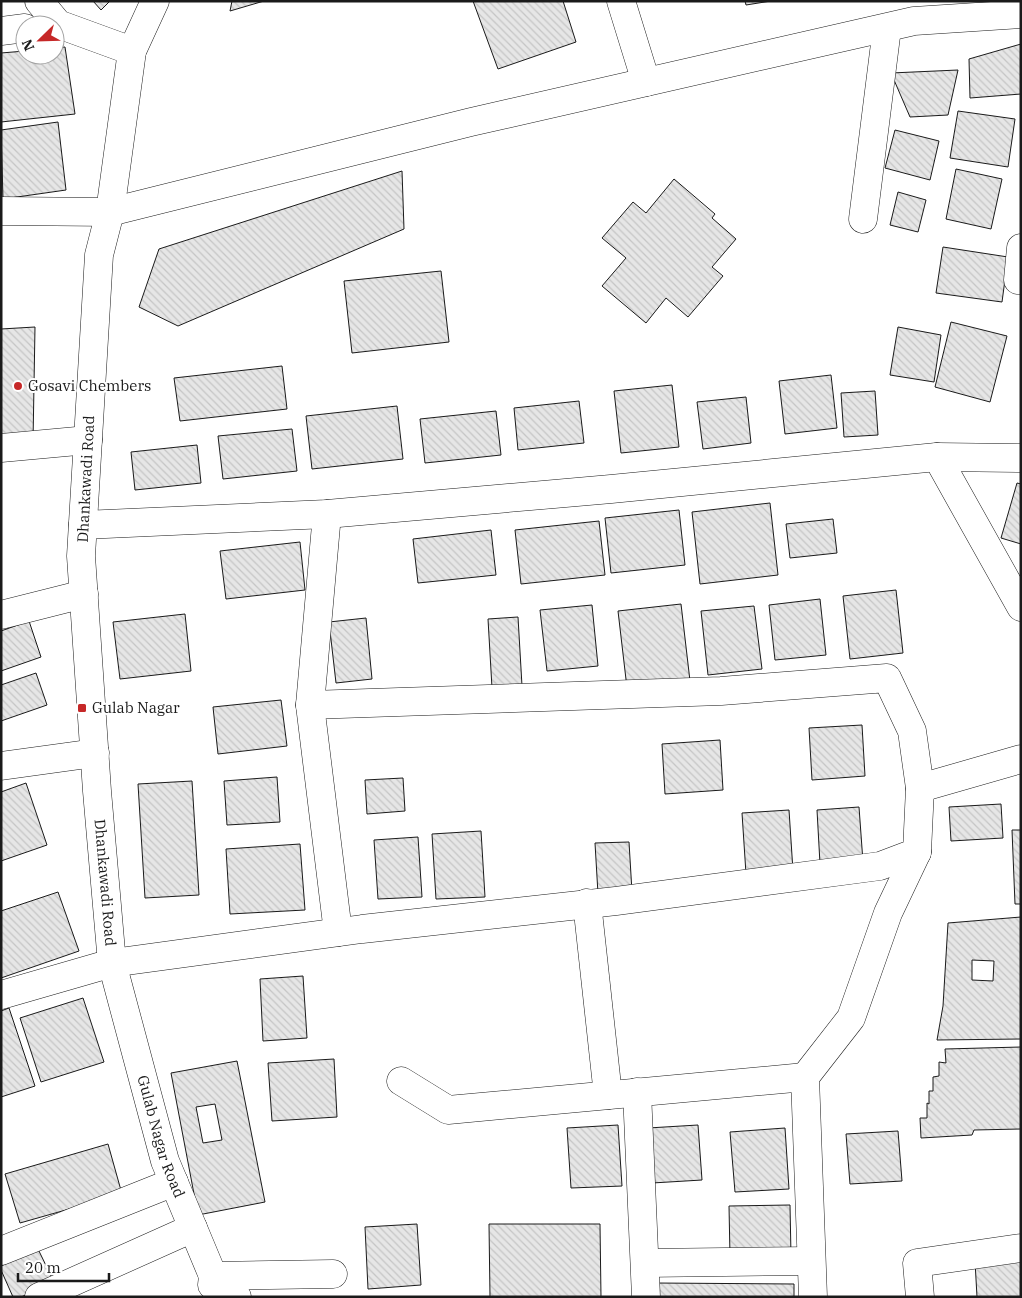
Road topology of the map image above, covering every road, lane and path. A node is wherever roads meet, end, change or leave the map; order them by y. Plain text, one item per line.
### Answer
1 (39, 1) edge
2 (155, 1) edge
3 (621, 1) edge
4 (912, 11) edge
5 (1021, 14) edge
6 (48, 15) edge
7 (65, 28) edge
8 (887, 28) junction
9 (15, 29) edge
10 (1, 31) edge
11 (132, 51) junction
12 (646, 82) junction
13 (1, 211) edge
14 (110, 212) junction
15 (863, 219) dead end
16 (1021, 248) edge
17 (1018, 280) dead end
18 (88, 440) junction
19 (1, 448) edge
20 (937, 457) junction
21 (1021, 458) edge
22 (327, 514) junction
23 (83, 525) junction
24 (84, 594) junction
25 (1021, 607) edge
26 (1, 615) edge
27 (310, 704) junction
28 (95, 753) junction
29 (1019, 760) edge
30 (1, 766) edge
31 (920, 788) junction
32 (917, 852) junction
33 (587, 903) junction
34 (338, 932) junction
35 (112, 963) junction
36 (1, 995) edge
37 (805, 1077) junction
38 (401, 1081) dead end
39 (637, 1092) junction
40 (608, 1095) junction
41 (174, 1182) junction
42 (193, 1228) junction
43 (1021, 1248) edge
44 (1, 1251) edge
45 (811, 1261) junction
46 (645, 1263) junction
47 (333, 1274) dead end
48 (212, 1286) edge
49 (39, 1297) edge
50 (237, 1297) edge
51 (646, 1297) edge
52 (812, 1297) edge
53 (920, 1297) edge

1 - 6 street
2 - 11 street, Dhankawadi Road
3 - 12 street
4 - 5 street
4 - 8 street
7 - 11 street
8 - 12 street
8 - 15 street
9 - 10 street
11 - 14 street, Dhankawadi Road
12 - 14 street
13 - 14 street
14 - 18 street, Dhankawadi Road
16 - 17 street
18 - 19 street
18 - 23 street, Dhankawadi Road
20 - 21 street
20 - 22 street
20 - 25 street
22 - 23 street
22 - 27 street
23 - 24 street, Dhankawadi Road
24 - 26 street
24 - 28 street, Dhankawadi Road
27 - 31 street
27 - 34 street
28 - 30 street
28 - 35 street, Dhankawadi Road
29 - 31 street
31 - 32 street
32 - 33 street
32 - 37 street
33 - 34 street
33 - 40 street
34 - 35 street
35 - 36 street
35 - 41 street, Gulab Nagar Road
37 - 39 street
37 - 45 street
38 - 40 street
39 - 40 street
39 - 46 street
41 - 42 street, Gulab Nagar Road
41 - 44 street
42 - 48 street, Gulab Nagar Road
42 - 49 street
43 - 53 street
45 - 46 street
45 - 52 street
46 - 51 street
47 - 48 street
48 - 50 street, Gulab Nagar Road

